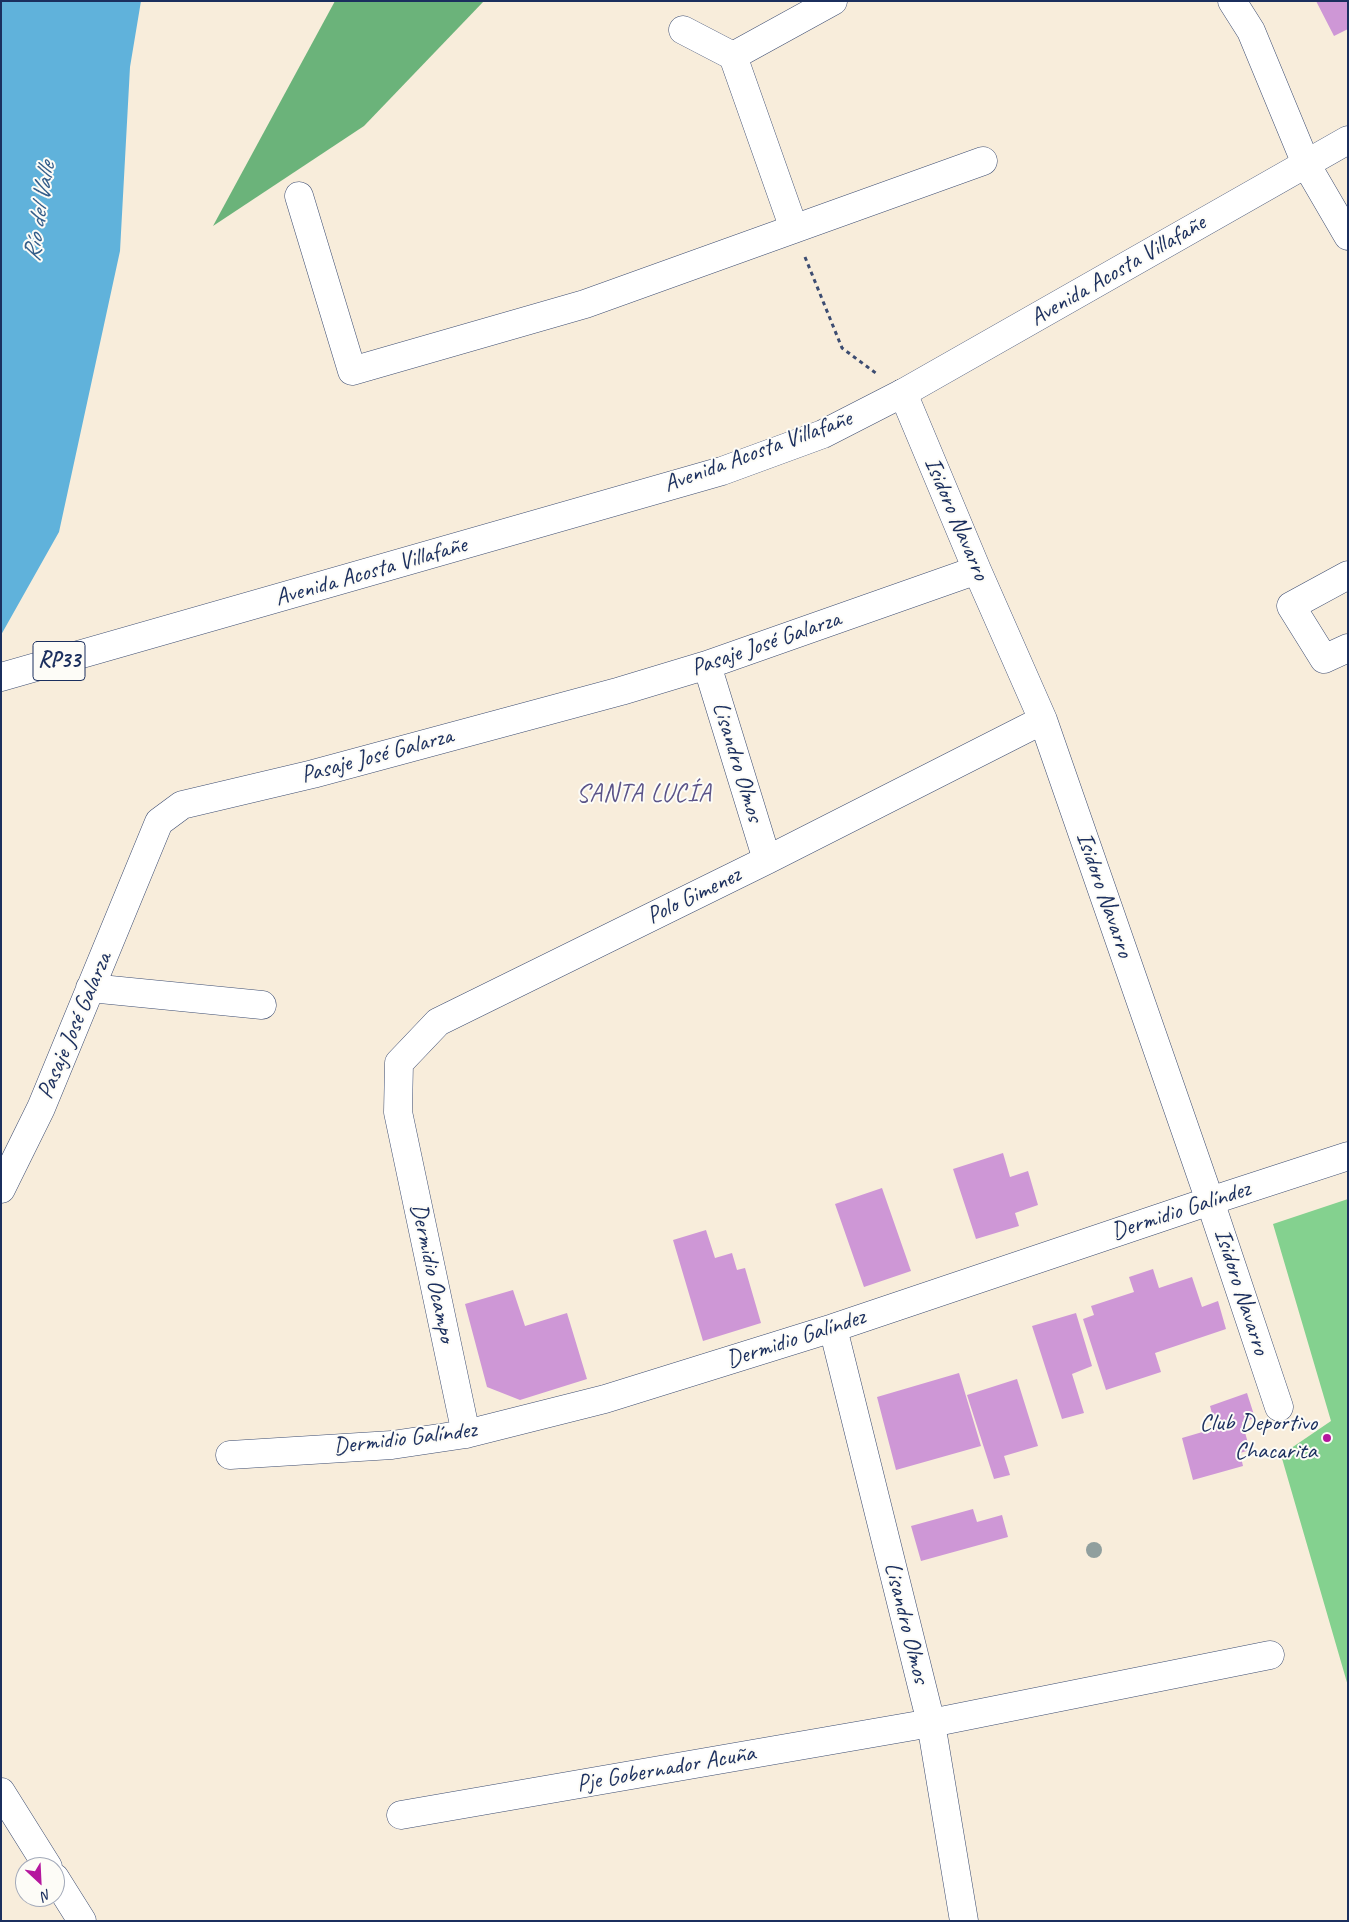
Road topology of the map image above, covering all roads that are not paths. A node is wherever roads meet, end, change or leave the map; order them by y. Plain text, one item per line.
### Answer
1 (833, 1) edge
2 (1232, 1) edge
3 (683, 30) dead end
4 (733, 56) junction
5 (1348, 140) edge
6 (982, 161) dead end
7 (1306, 164) junction
8 (299, 196) dead end
9 (794, 229) junction
10 (1348, 236) edge
11 (903, 393) junction
12 (977, 570) junction
13 (1348, 575) edge
14 (1348, 648) edge
15 (708, 665) junction
16 (1, 677) edge
17 (1043, 720) junction
18 (766, 860) junction
19 (90, 988) junction
20 (262, 1005) dead end
21 (398, 1112) joint
22 (1348, 1156) edge
23 (1, 1189) edge
24 (1210, 1201) junction
25 (833, 1328) junction
26 (1279, 1407) dead end
27 (466, 1434) junction
28 (230, 1455) dead end
29 (1270, 1655) dead end
30 (931, 1722) junction
31 (1, 1792) edge
32 (401, 1815) dead end
33 (42, 1857) edge
34 (65, 1894) edge
35 (82, 1921) edge
36 (964, 1921) edge

1 - 4 street
2 - 7 street
3 - 4 street
4 - 9 street
5 - 7 street, Avenida Acosta Villafañe
6 - 9 street
7 - 10 street
7 - 11 street, Avenida Acosta Villafañe
8 - 9 street
11 - 12 street, Isidoro Navarro
11 - 16 street, Avenida Acosta Villafañe / RP33
12 - 15 street, Pasaje José Galarza
12 - 17 street, Isidoro Navarro
13 - 14 street
15 - 18 street, Lisandro Olmos
15 - 19 street, Pasaje José Galarza
17 - 18 street, Polo Gimenez
17 - 24 street, Isidoro Navarro
18 - 21 street, Polo Gimenez
19 - 20 street
19 - 23 street, Pasaje José Galarza
21 - 27 street, Dermidio Ocampo
22 - 24 street, Dermidio Galíndez
24 - 25 street, Dermidio Galíndez
24 - 26 street, Isidoro Navarro
25 - 27 street, Dermidio Galíndez
25 - 30 street, Lisandro Olmos
27 - 28 street, Dermidio Galíndez
29 - 30 street, Pje Gobernador Acuña
30 - 32 street, Pje Gobernador Acuña
30 - 36 street, Lisandro Olmos
31 - 33 street
34 - 35 street

